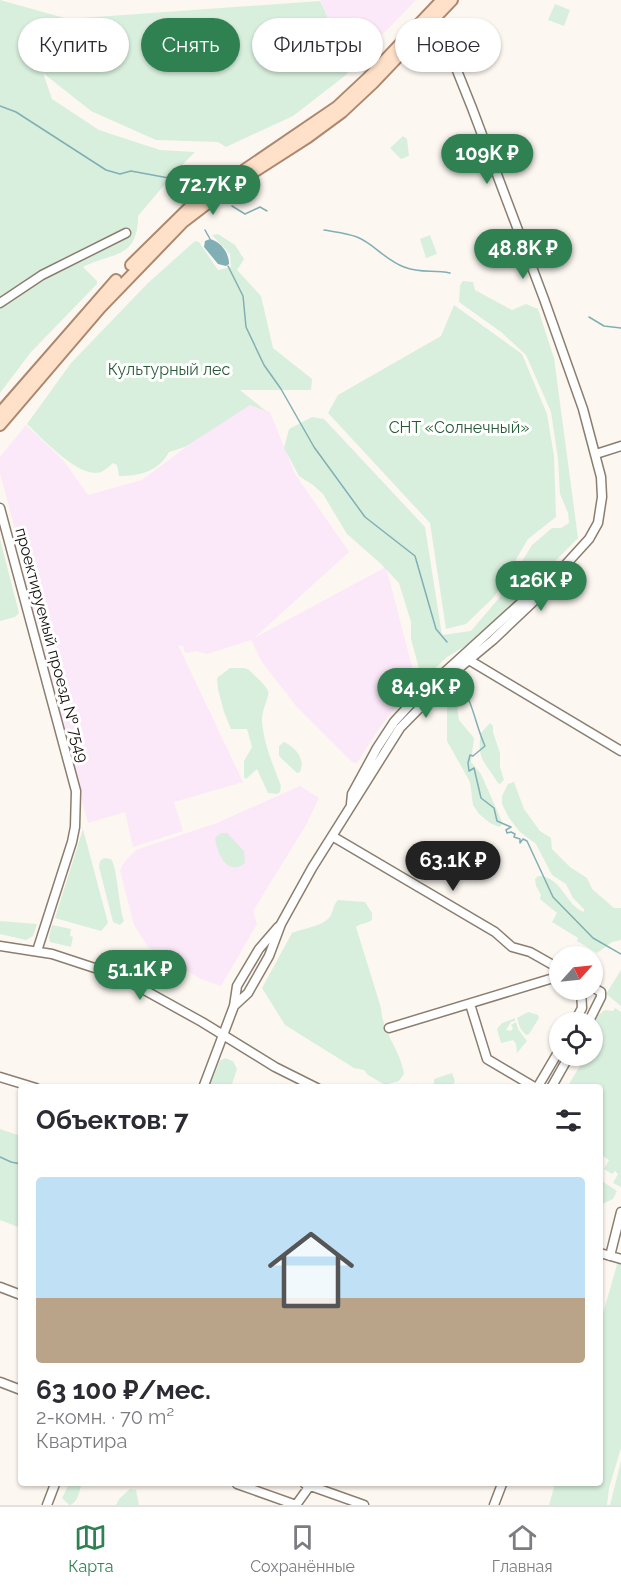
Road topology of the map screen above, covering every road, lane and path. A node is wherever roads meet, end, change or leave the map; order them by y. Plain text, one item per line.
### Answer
1 (442, 0) edge
2 (452, 0) edge
3 (431, 18) edge
4 (431, 18) edge
5 (395, 52) edge
6 (395, 58) edge
7 (457, 72) edge
8 (126, 233) dead end
9 (0, 303) edge
10 (0, 413) edge
11 (0, 425) edge
12 (621, 446) edge
13 (596, 454) junction
14 (0, 507) edge
15 (465, 658) junction
16 (621, 751) edge
17 (332, 836) junction
18 (281, 924) junction
19 (0, 946) edge
20 (37, 951) junction
21 (549, 963) edge
22 (549, 979) edge
23 (470, 1004) junction
24 (234, 1006) junction
25 (389, 1028) dead end
26 (222, 1035) junction
27 (550, 1066) edge
28 (563, 1066) edge
29 (0, 1077) edge
30 (23, 1084) edge
31 (204, 1084) edge
32 (309, 1084) edge
33 (530, 1084) edge
34 (539, 1084) edge
35 (553, 1084) edge
36 (621, 1212) edge
37 (615, 1257) edge
38 (0, 1287) edge
39 (18, 1293) edge
40 (0, 1383) edge
41 (18, 1389) edge
42 (54, 1486) edge
43 (243, 1486) edge
44 (308, 1486) edge
45 (314, 1486) edge
46 (501, 1486) edge
47 (47, 1505) edge
48 (296, 1505) edge
49 (364, 1505) edge
50 (494, 1505) edge

1 - 3 main road
2 - 4 main road
5 - 10 main road
6 - 11 main road
7 - 13 street
8 - 9 street
12 - 13 street
13 - 15 street
14 - 20 street, проектируемый проезд № 7549
15 - 16 street
15 - 17 street
17 - 18 street
17 - 21 street
18 - 24 street
18 - 24 street
19 - 20 street
20 - 26 street
22 - 23 street
23 - 25 street
23 - 33 street
24 - 26 street
26 - 31 street
26 - 32 street
27 - 34 street
28 - 35 street
29 - 30 street
36 - 37 street
38 - 39 street
40 - 41 street
42 - 47 street
43 - 48 street
44 - 48 street
45 - 49 street
46 - 50 street

